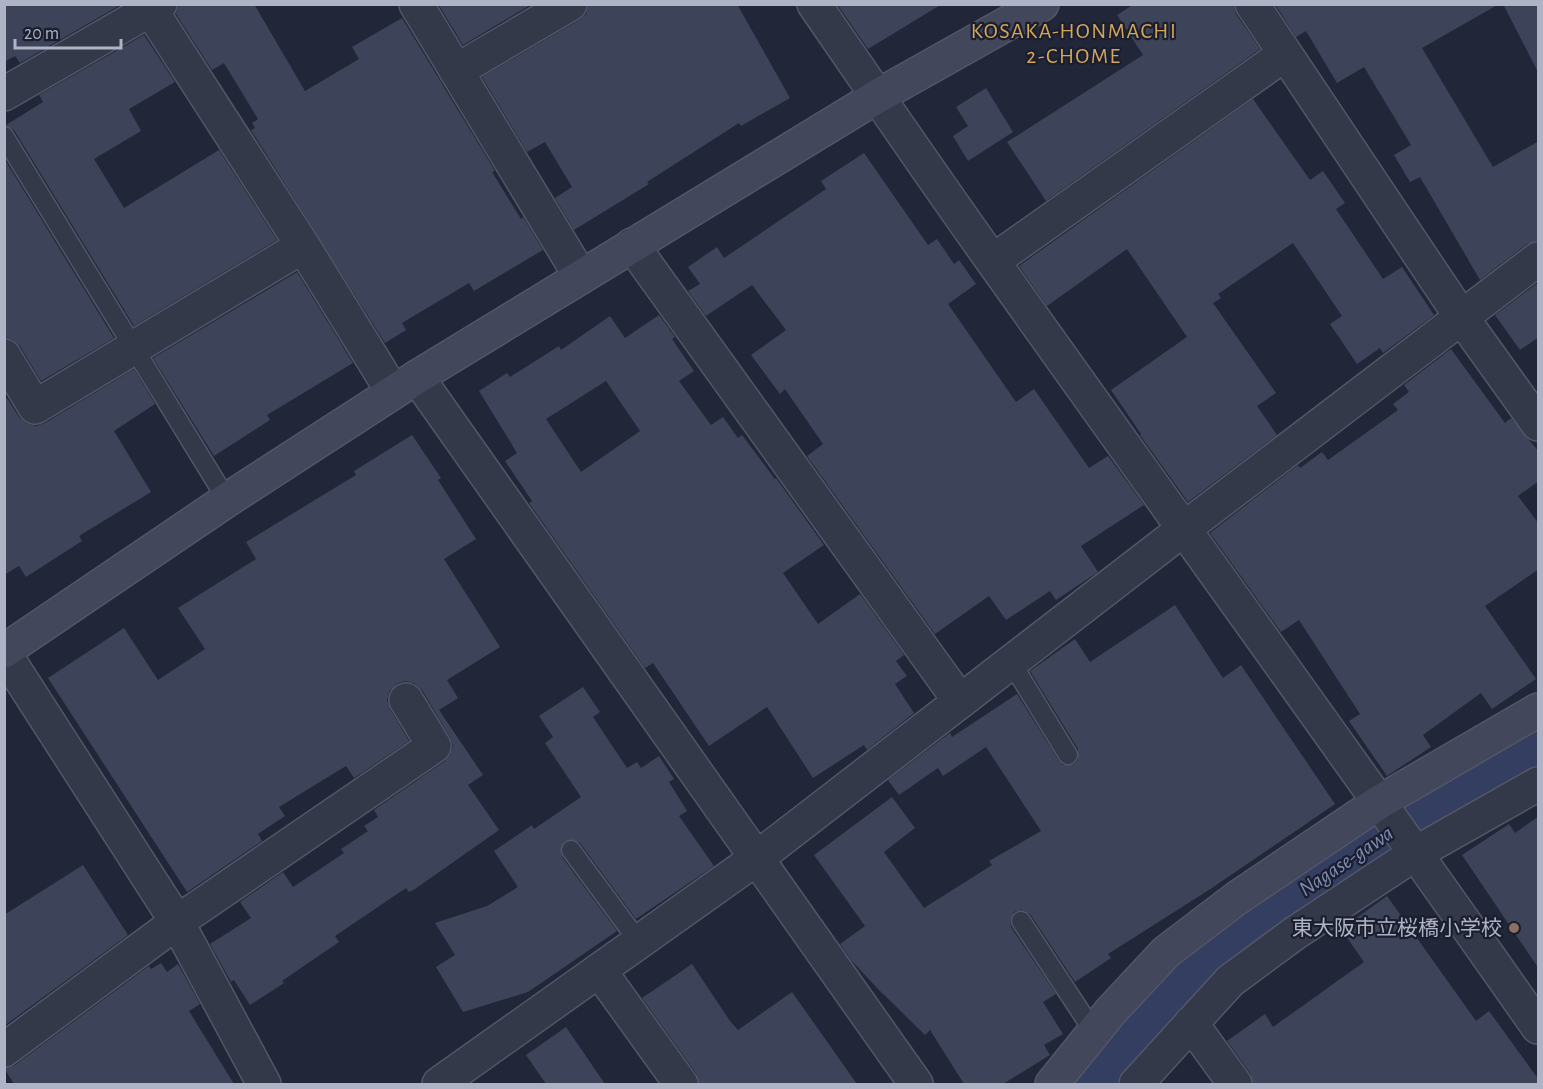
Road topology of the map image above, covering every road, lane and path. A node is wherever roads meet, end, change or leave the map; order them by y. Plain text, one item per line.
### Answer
1 (416, 4) edge
2 (570, 4) edge
3 (814, 4) edge
4 (1042, 4) edge
5 (1252, 4) edge
6 (152, 6) edge
7 (1285, 54) junction
8 (456, 71) junction
9 (4, 94) edge
10 (878, 96) junction
11 (4, 136) edge
12 (632, 245) junction
13 (303, 246) junction
14 (1539, 259) edge
15 (993, 261) junction
16 (581, 277) junction
17 (1462, 318) junction
18 (135, 347) junction
19 (4, 356) edge
20 (405, 385) junction
21 (1539, 424) edge
22 (227, 500) junction
23 (1185, 528) junction
24 (4, 652) edge
25 (1011, 662) junction
26 (406, 700) dead end
27 (960, 701) junction
28 (1539, 710) edge
29 (1068, 754) dead end
30 (1539, 784) edge
31 (1378, 803) junction
32 (572, 850) dead end
33 (1416, 852) junction
34 (757, 858) junction
35 (1021, 921) dead end
36 (177, 922) junction
37 (639, 942) junction
38 (599, 970) junction
39 (1191, 1023) junction
40 (1539, 1027) edge
41 (1094, 1032) junction
42 (4, 1050) edge
43 (264, 1084) edge
44 (439, 1084) edge
45 (681, 1084) edge
46 (916, 1084) edge
47 (1052, 1084) edge
48 (1137, 1084) edge
49 (1235, 1084) edge

1 - 8 street
2 - 8 street
3 - 10 street
4 - 10 street
5 - 7 street
6 - 9 street
6 - 13 street
7 - 15 street
7 - 17 street
8 - 16 street
10 - 12 street
10 - 15 street
11 - 18 lane
12 - 16 street
12 - 27 street
13 - 18 street
13 - 20 street
14 - 17 street
15 - 23 street
16 - 20 street
17 - 21 street
17 - 23 street
18 - 19 street
18 - 22 lane
20 - 22 street
20 - 34 street
22 - 24 street
23 - 25 street
23 - 31 street
24 - 36 street
25 - 27 street
25 - 29 lane
26 - 36 street
27 - 34 street
28 - 31 street
30 - 33 street
31 - 33 street
31 - 41 street
32 - 37 lane
33 - 39 street
33 - 40 street
34 - 37 street
34 - 46 street
35 - 41 lane
36 - 42 street
36 - 43 street
37 - 38 street
38 - 44 street
38 - 45 street
39 - 48 street
39 - 49 street
41 - 47 street

